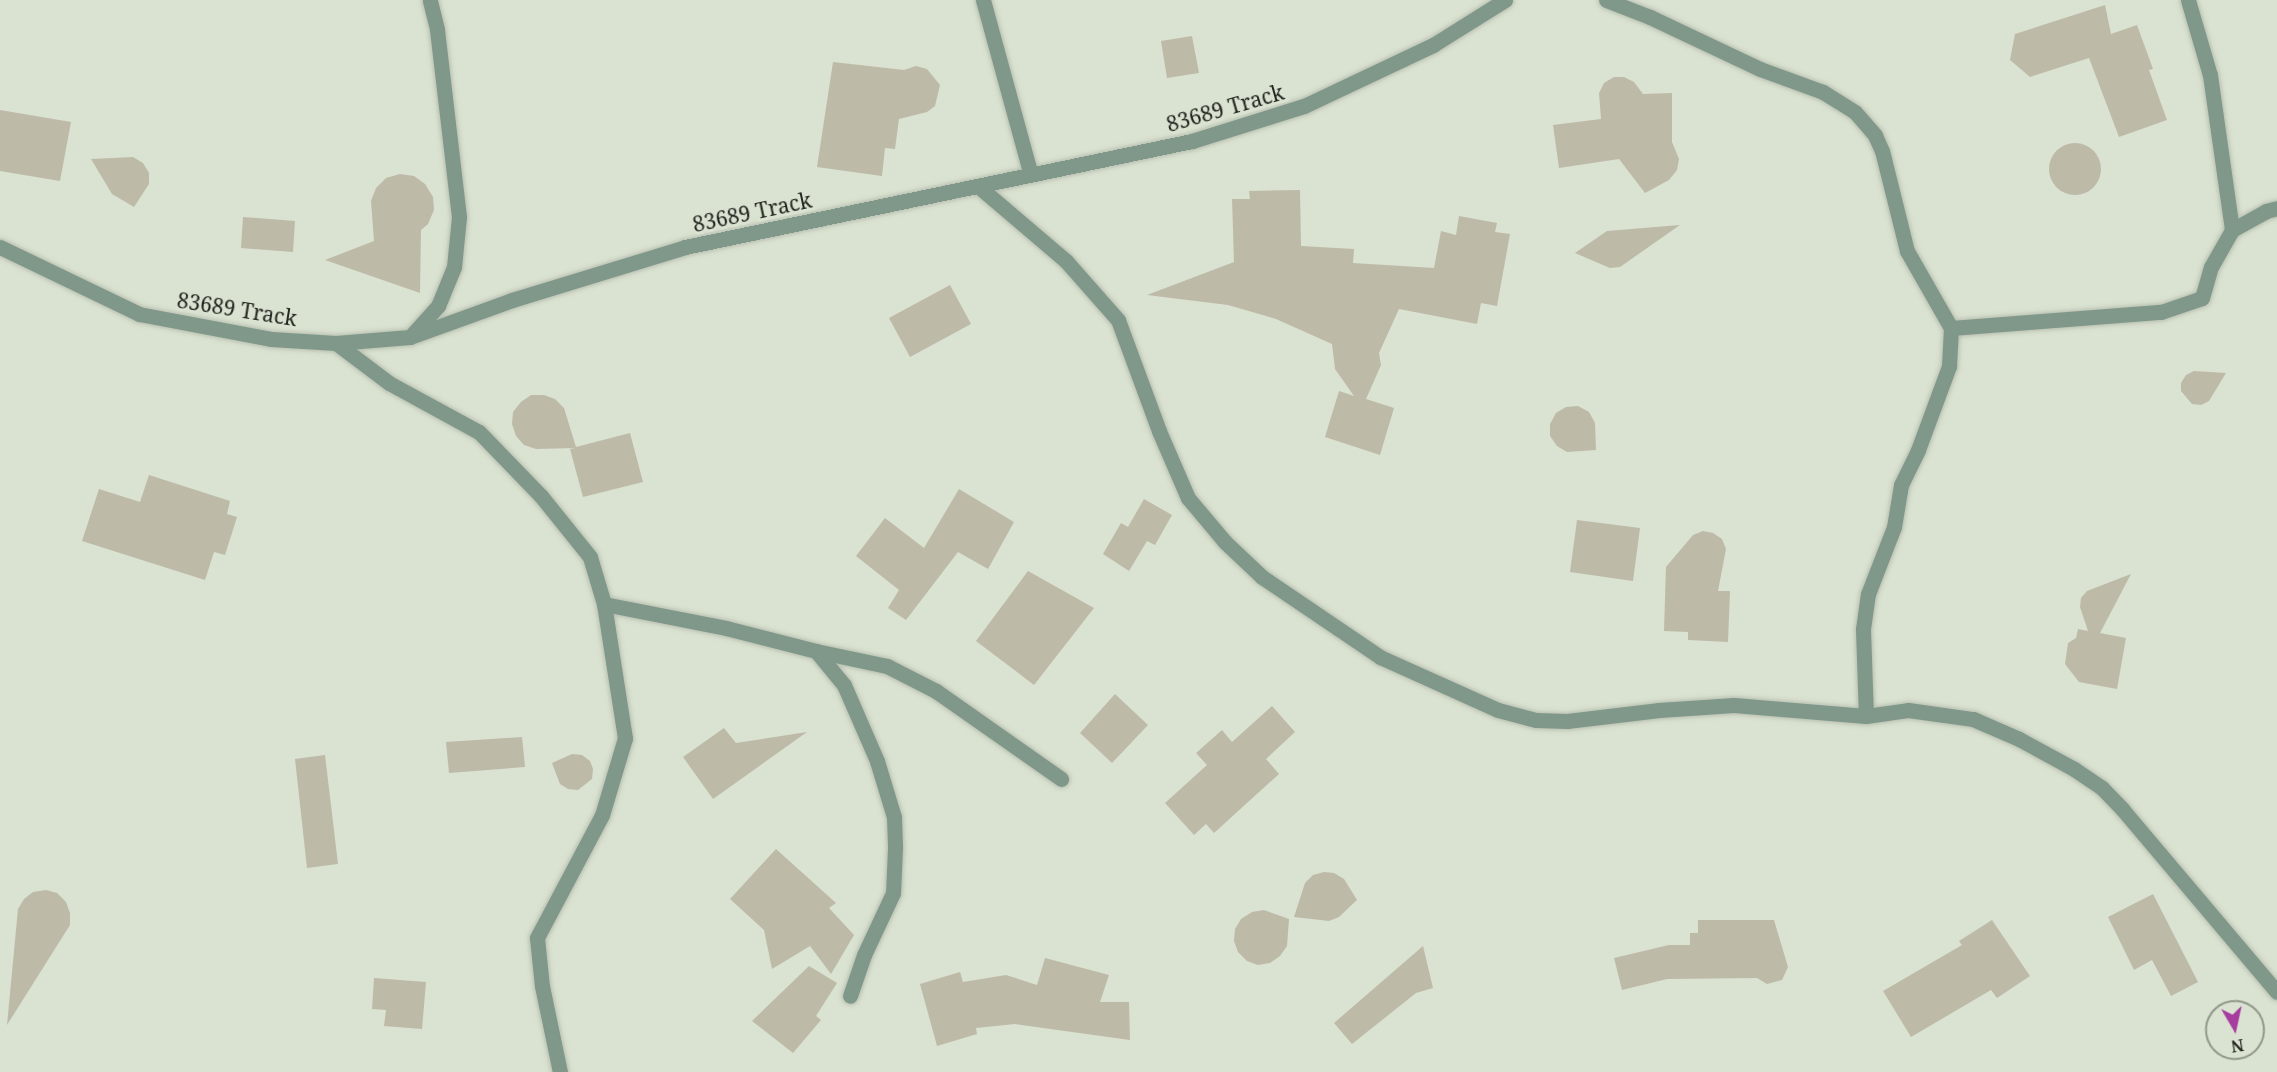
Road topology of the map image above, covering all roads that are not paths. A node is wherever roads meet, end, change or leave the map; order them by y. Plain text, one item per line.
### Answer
1 (430, 0) edge
2 (983, 0) edge
3 (1505, 0) edge
4 (1606, 0) edge
5 (2188, 0) edge
6 (1031, 175) junction
7 (978, 186) junction
8 (2277, 208) edge
9 (2232, 230) junction
10 (0, 247) edge
11 (1951, 328) junction
12 (410, 337) junction
13 (336, 343) junction
14 (604, 604) junction
15 (816, 651) junction
16 (1866, 716) junction
17 (1061, 779) dead end
18 (2277, 992) edge
19 (850, 996) dead end
20 (560, 1072) edge

1 - 12 street
2 - 6 street
3 - 6 street, 83689 Track
4 - 11 street
5 - 9 street
6 - 7 street, 83689 Track
7 - 12 street, 83689 Track
7 - 16 street
8 - 9 street
9 - 11 street
10 - 13 street, 83689 Track
11 - 16 street
12 - 13 street, 83689 Track
13 - 14 street
14 - 15 street
14 - 20 street
15 - 17 street
15 - 19 street
16 - 18 street

